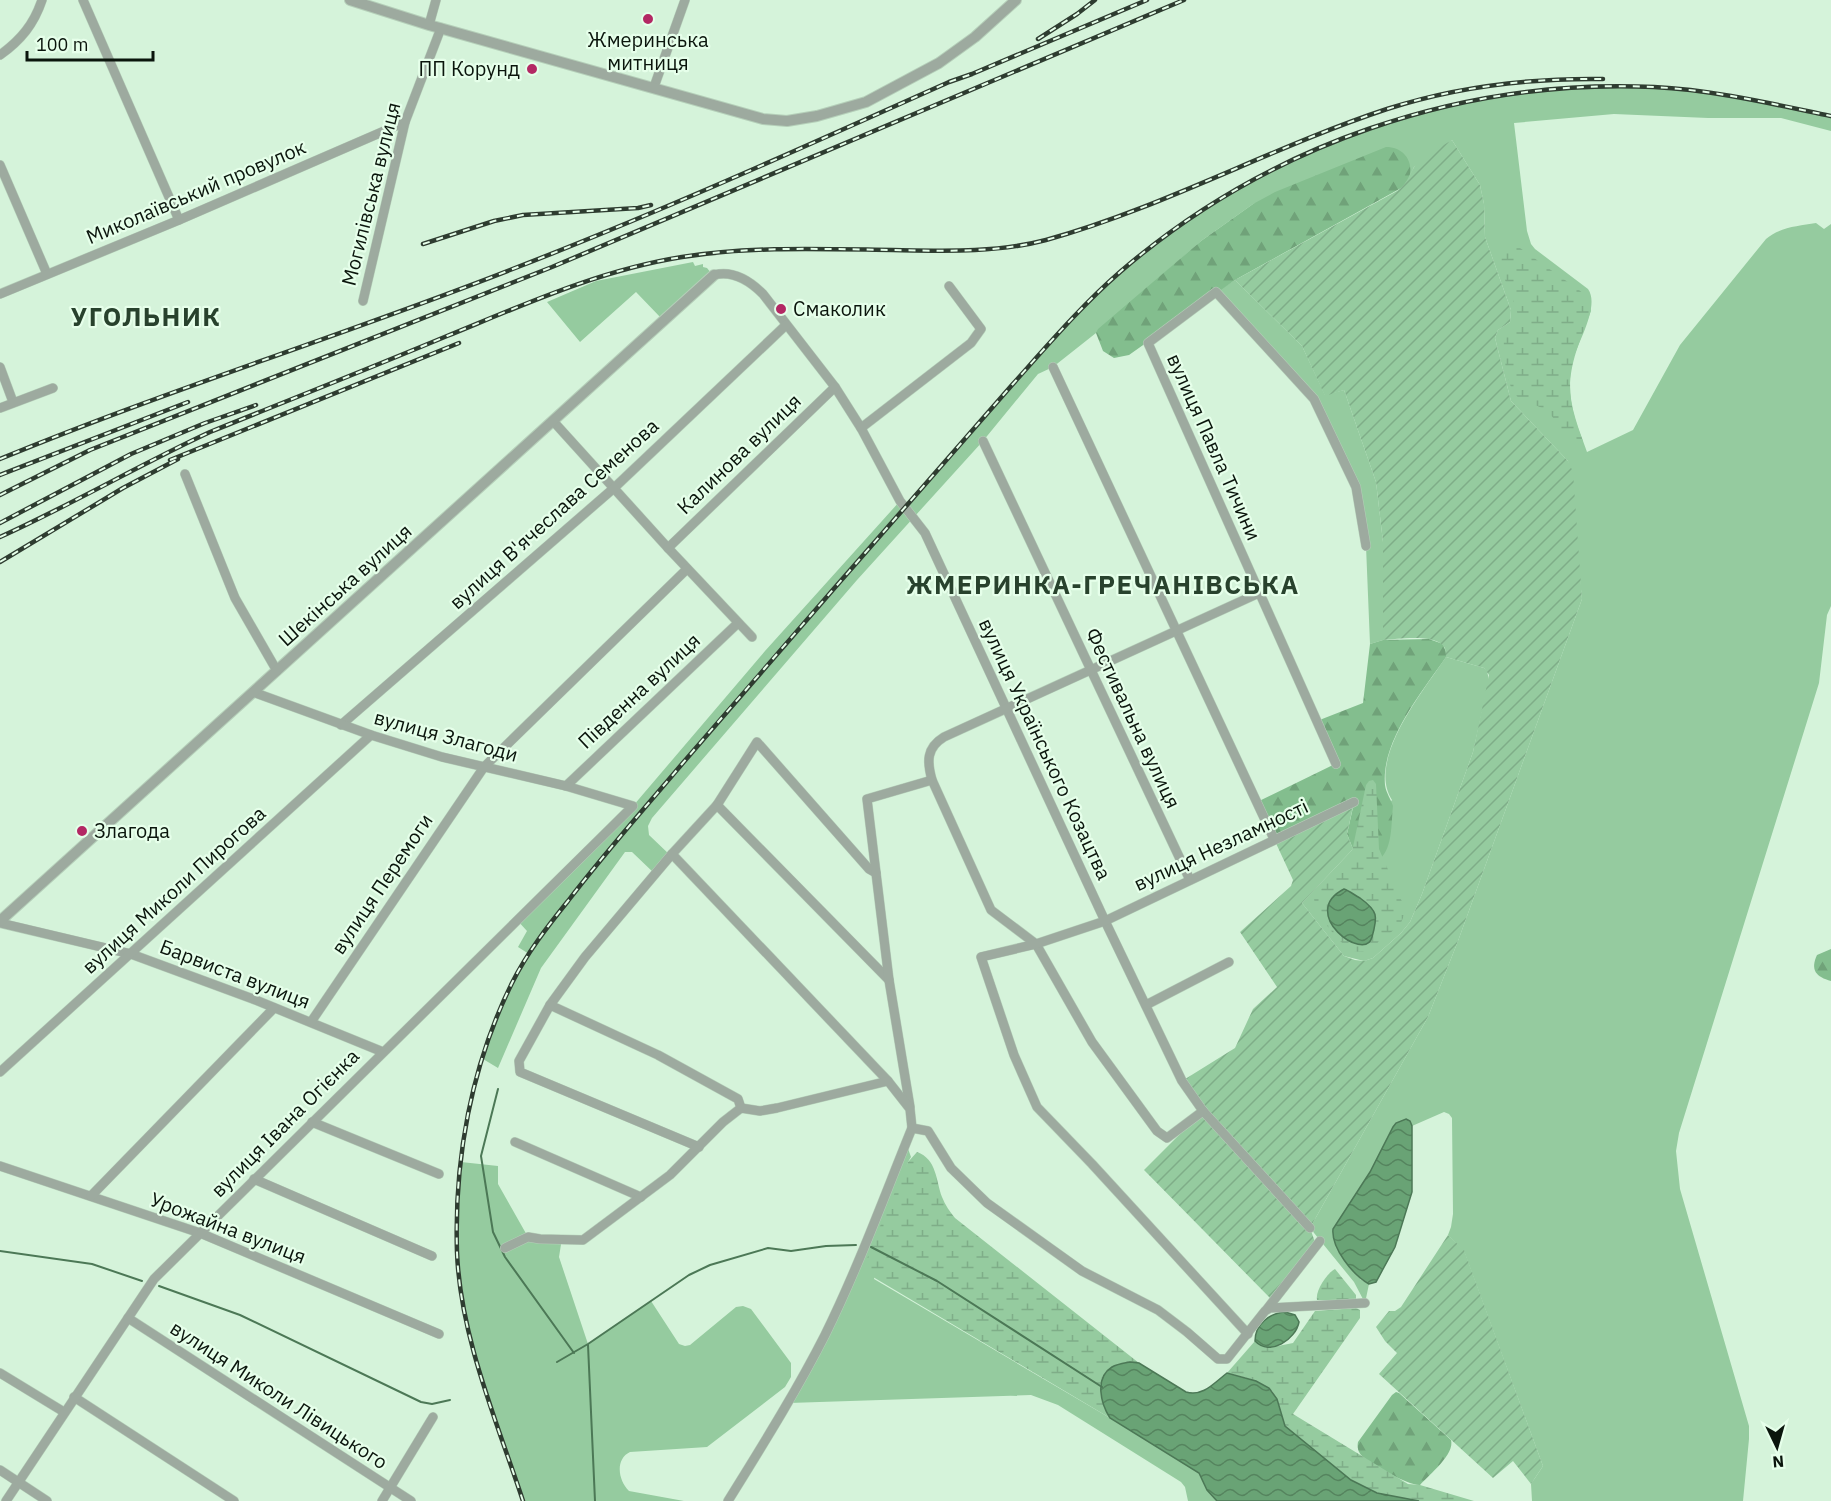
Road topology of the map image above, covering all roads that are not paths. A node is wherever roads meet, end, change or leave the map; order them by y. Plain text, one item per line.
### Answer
1 (42, 0) edge
2 (84, 0) edge
3 (350, 0) edge
4 (436, 0) edge
5 (685, 0) edge
6 (1016, 0) edge
7 (435, 26) junction
8 (0, 55) edge
9 (654, 87) junction
10 (405, 122) junction
11 (0, 165) edge
12 (179, 220) junction
13 (47, 274) junction
14 (714, 275) joint
15 (949, 286) dead end
16 (0, 294) edge
17 (363, 301) dead end
18 (786, 325) junction
19 (0, 367) edge
20 (1053, 367) dead end
21 (835, 387) junction
22 (53, 388) dead end
23 (14, 402) junction
24 (0, 408) edge
25 (553, 421) junction
26 (861, 428) junction
27 (983, 441) dead end
28 (185, 474) dead end
29 (614, 488) junction
30 (1366, 546) dead end
31 (668, 548) junction
32 (687, 568) junction
33 (1259, 593) junction
34 (738, 623) junction
35 (1178, 631) junction
36 (752, 637) dead end
37 (1090, 670) junction
38 (277, 671) junction
39 (253, 692) junction
40 (1007, 709) junction
41 (341, 725) junction
42 (371, 735) junction
43 (1336, 764) dead end
44 (484, 767) junction
45 (932, 780) junction
46 (566, 786) junction
47 (1354, 802) dead end
48 (717, 805) junction
49 (633, 806) joint
50 (1274, 839) junction
51 (672, 854) junction
52 (876, 873) junction
53 (1190, 880) junction
54 (1105, 921) junction
55 (0, 922) edge
56 (1036, 944) junction
57 (131, 954) junction
58 (1229, 962) dead end
59 (889, 980) junction
60 (550, 1005) junction
61 (1146, 1005) junction
62 (274, 1008) junction
63 (311, 1022) junction
64 (383, 1052) junction
65 (0, 1072) edge
66 (888, 1081) junction
67 (741, 1108) junction
68 (910, 1109) junction
69 (1203, 1111) junction
70 (312, 1122) junction
71 (912, 1128) junction
72 (515, 1142) dead end
73 (699, 1147) junction
74 (0, 1166) edge
75 (439, 1174) dead end
76 (254, 1179) junction
77 (91, 1196) junction
78 (641, 1197) junction
79 (1310, 1228) dead end
80 (200, 1233) junction
81 (1320, 1241) dead end
82 (505, 1248) dead end
83 (432, 1256) dead end
84 (1365, 1303) dead end
85 (1265, 1311) junction
86 (128, 1318) junction
87 (439, 1334) dead end
88 (1248, 1334) junction
89 (0, 1373) edge
90 (74, 1397) junction
91 (64, 1412) junction
92 (433, 1417) dead end
93 (0, 1470) edge
94 (18, 1482) junction
95 (390, 1488) junction
96 (6, 1501) edge
97 (47, 1501) edge
98 (234, 1501) edge
99 (382, 1501) edge
100 (411, 1501) edge
101 (728, 1501) edge

1 - 8 street
2 - 12 street
3 - 7 street
4 - 7 street, Могилівська вулиця
5 - 9 street
6 - 9 street
7 - 9 street
7 - 10 street, Могилівська вулиця
10 - 12 street, Миколаївський провулок
10 - 17 street, Могилівська вулиця
11 - 13 street
12 - 13 street, Миколаївський провулок
13 - 16 street, Миколаївський провулок
14 - 18 street, вулиця Українського Козацтва
14 - 25 street, Шекінська вулиця
15 - 26 street
18 - 21 street, вулиця Українського Козацтва
18 - 29 street, вулиця В'ячеслава Семенова
19 - 23 street
20 - 35 street
21 - 26 street, вулиця Українського Козацтва
21 - 31 street, Калинова вулиця
22 - 23 street
23 - 24 street
25 - 29 street
25 - 38 street, Шекінська вулиця
26 - 40 street, вулиця Українського Козацтва
27 - 37 street, Фестивальна вулиця
28 - 38 street
29 - 31 street
29 - 41 street, вулиця В'ячеслава Семенова
30 - 33 street, вулиця Павла Тичини
31 - 32 street
32 - 34 street
32 - 44 street, вулиця Перемоги
33 - 35 street
33 - 43 street, вулиця Павла Тичини
34 - 36 street
34 - 46 street, Південна вулиця
35 - 37 street
35 - 50 street
37 - 40 street
37 - 53 street, Фестивальна вулиця
38 - 39 street, Шекінська вулиця
39 - 41 street, вулиця Злагоди
39 - 55 street, Шекінська вулиця
40 - 45 street
40 - 54 street, вулиця Українського Козацтва
41 - 42 street, вулиця Злагоди
42 - 44 street, вулиця Злагоди
42 - 57 street, вулиця Миколи Пирогова
44 - 46 street, вулиця Злагоди
44 - 63 street, вулиця Перемоги
45 - 52 street
45 - 56 street
46 - 49 street, вулиця Злагоди
47 - 50 street, вулиця Незламності
48 - 51 street
48 - 52 street
48 - 59 street
49 - 64 street, вулиця Івана Огієнка
50 - 53 street, вулиця Незламності
51 - 60 street
51 - 66 street
52 - 59 street
53 - 54 street, вулиця Незламності
54 - 56 street, вулиця Незламності
54 - 61 street, вулиця Українського Козацтва
55 - 57 street, Барвиста вулиця
56 - 69 street
56 - 88 street, вулиця Незламності
57 - 62 street, Барвиста вулиця
57 - 65 street, вулиця Миколи Пирогова
58 - 61 street
59 - 68 street
60 - 67 street
60 - 73 street
61 - 69 street, вулиця Українського Козацтва
62 - 63 street, Барвиста вулиця
62 - 77 street
63 - 64 street, Барвиста вулиця
64 - 70 street, вулиця Івана Огієнка
66 - 67 street
66 - 68 street
67 - 73 street
68 - 71 street
69 - 79 street, вулиця Українського Козацтва
70 - 75 street
70 - 76 street, вулиця Івана Огієнка
71 - 88 street
71 - 101 street
72 - 78 street
73 - 78 street
74 - 77 street, Урожайна вулиця
76 - 80 street, вулиця Івана Огієнка
76 - 83 street
77 - 80 street, Урожайна вулиця
78 - 82 street
80 - 86 street, вулиця Івана Огієнка
80 - 87 street, Урожайна вулиця
81 - 85 street
84 - 85 street
85 - 88 street
86 - 90 street, вулиця Івана Огієнка
86 - 95 street, вулиця Миколи Лівицького
89 - 91 street
90 - 91 street, вулиця Івана Огієнка
90 - 98 street
91 - 94 street, вулиця Івана Огієнка
92 - 95 street
93 - 94 street
94 - 96 street, вулиця Івана Огієнка
94 - 97 street
95 - 99 street
95 - 100 street, вулиця Миколи Лівицького

